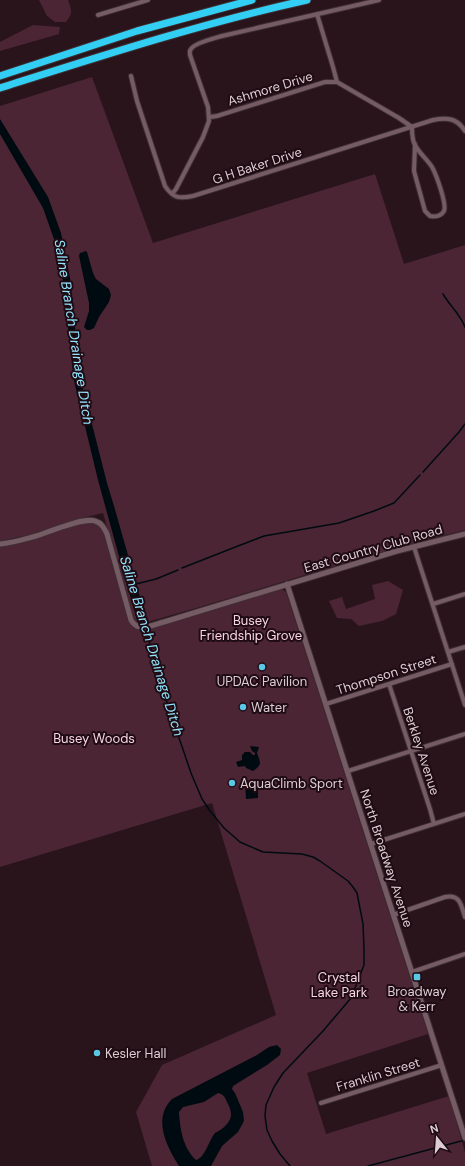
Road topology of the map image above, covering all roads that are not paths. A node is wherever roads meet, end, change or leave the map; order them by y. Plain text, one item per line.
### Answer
1 (148, 0) edge
2 (252, 0) edge
3 (307, 0) edge
4 (378, 0) edge
5 (317, 14) junction
6 (98, 15) dead end
7 (0, 76) edge
8 (131, 76) dead end
9 (337, 82) junction
10 (0, 88) edge
11 (210, 117) junction
12 (412, 127) junction
13 (465, 131) edge
14 (415, 144) junction
15 (172, 194) junction
16 (465, 534) edge
17 (0, 544) edge
18 (414, 546) junction
19 (287, 584) junction
20 (465, 594) edge
21 (433, 604) junction
22 (465, 647) edge
23 (448, 652) junction
24 (452, 664) junction
25 (389, 684) junction
26 (326, 704) junction
27 (465, 705) edge
28 (465, 734) edge
29 (411, 751) junction
30 (348, 771) junction
31 (465, 814) edge
32 (434, 824) junction
33 (371, 844) junction
34 (393, 915) junction
35 (465, 917) edge
36 (465, 954) edge
37 (412, 972) junction
38 (442, 1064) junction
39 (321, 1103) dead end
40 (463, 1125) edge
41 (464, 1135) edge

1 - 6 street
2 - 7 highway
3 - 10 highway
4 - 5 street
5 - 9 street
5 - 11 street
8 - 15 street
9 - 11 street, Ashmore Drive
9 - 12 street
11 - 15 street
12 - 13 street, G H Baker Drive
12 - 14 street
12 - 15 street, G H Baker Drive
14 - 14 street
16 - 18 street, East Country Club Road
17 - 19 street, East Country Club Road
18 - 19 street, East Country Club Road
18 - 21 street
19 - 26 street, North Broadway Avenue
20 - 21 street
21 - 23 street
22 - 23 street, Thompson Street
23 - 24 street
24 - 25 street, Thompson Street
24 - 27 street
25 - 26 street, Thompson Street
25 - 29 street, Berkley Avenue
26 - 30 street, North Broadway Avenue
28 - 29 street
29 - 30 street
29 - 32 street, Berkley Avenue
30 - 33 street, North Broadway Avenue
31 - 32 street
32 - 33 street
33 - 34 street, North Broadway Avenue
34 - 35 street
34 - 37 street, North Broadway Avenue
36 - 37 street
37 - 38 street, North Broadway Avenue
38 - 39 street, Franklin Street
38 - 40 street, North Broadway Avenue
40 - 41 street, North Broadway Avenue

